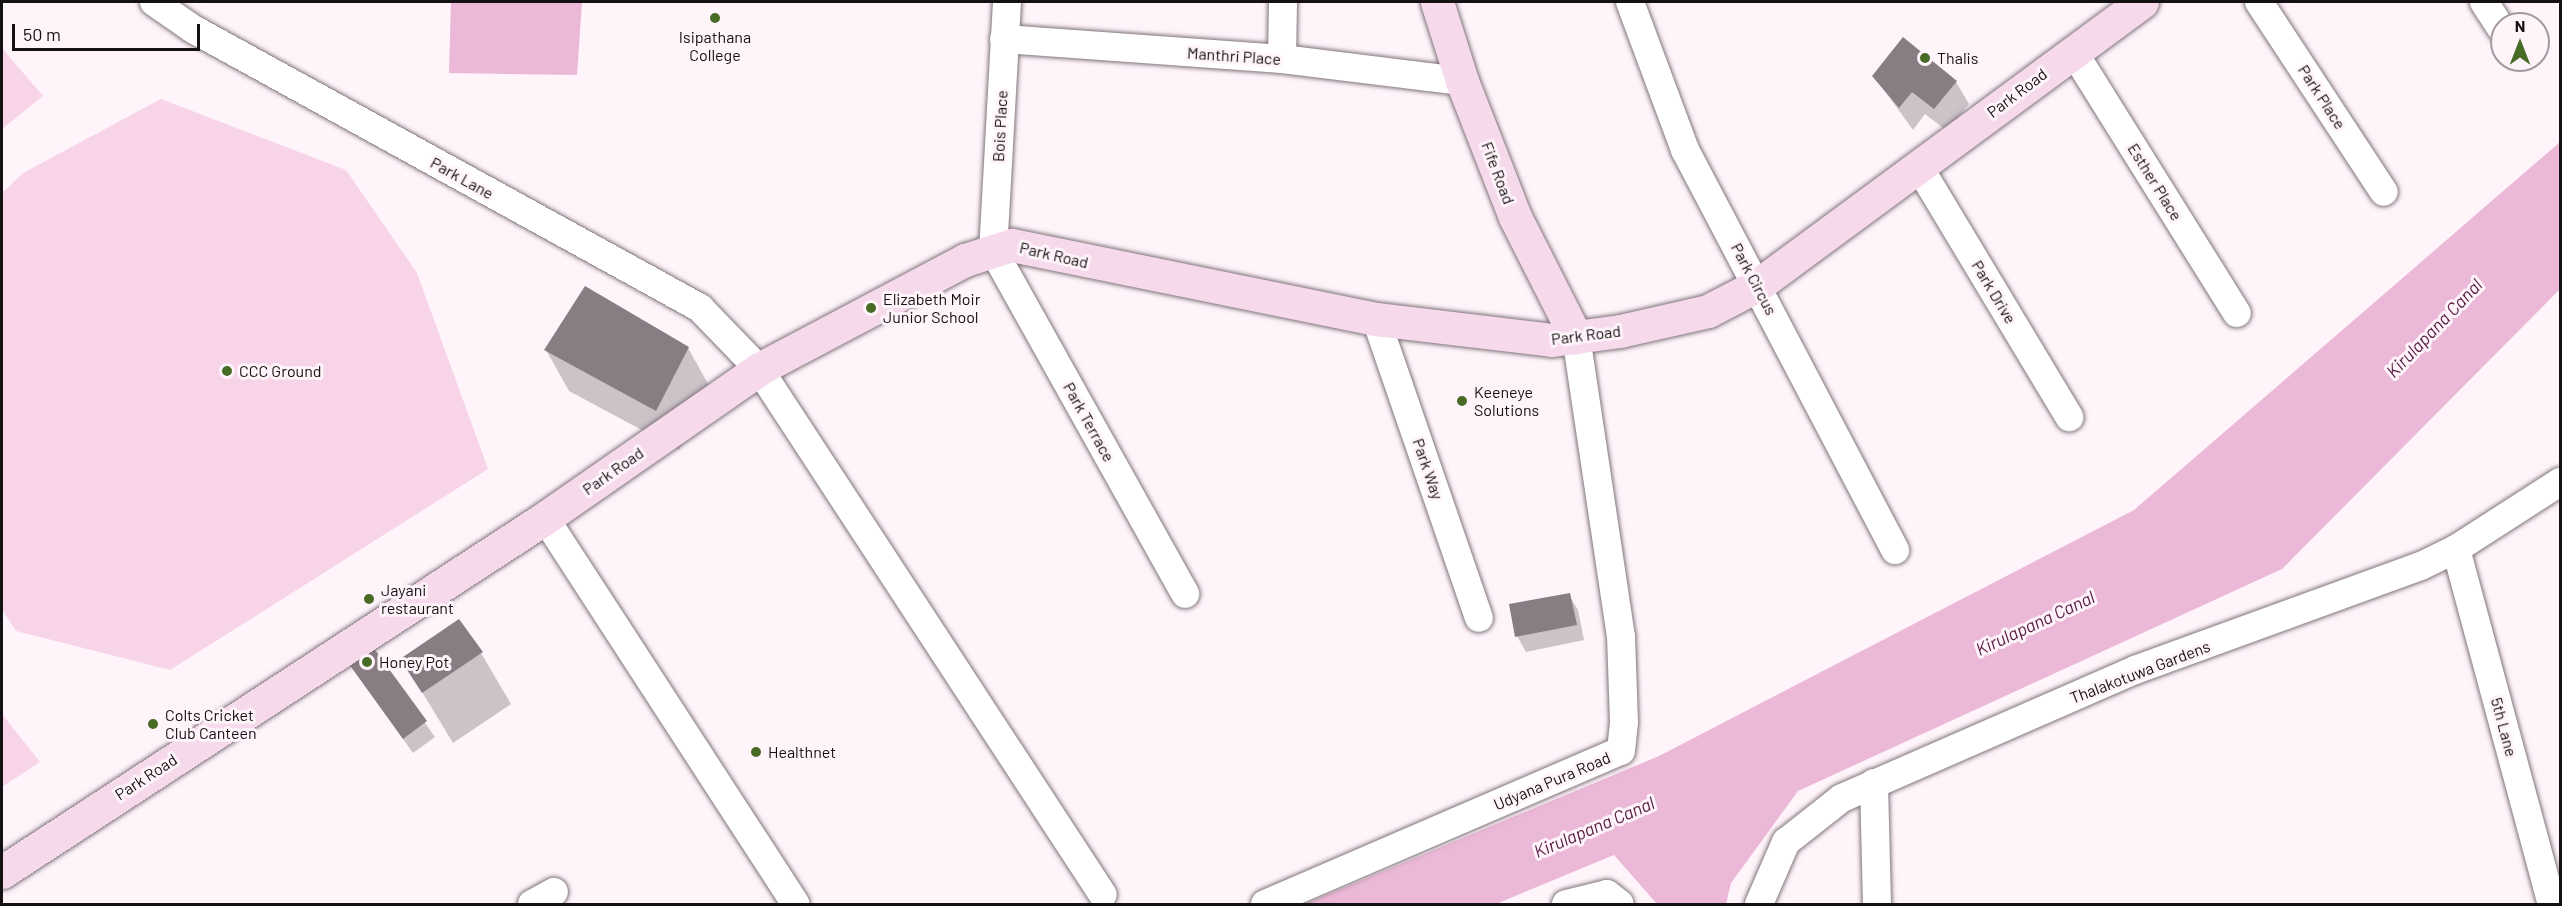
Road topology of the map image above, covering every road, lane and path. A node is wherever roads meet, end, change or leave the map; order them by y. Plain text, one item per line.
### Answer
1 (154, 2) edge
2 (1007, 2) edge
3 (1283, 2) edge
4 (1437, 2) edge
5 (1630, 2) edge
6 (2142, 2) edge
7 (2259, 2) edge
8 (1004, 39) junction
9 (2073, 51) junction
10 (1282, 59) junction
11 (1462, 81) junction
12 (1919, 167) junction
13 (2384, 192) dead end
14 (993, 250) junction
15 (1758, 285) junction
16 (2237, 313) dead end
17 (1376, 319) junction
18 (1576, 337) junction
19 (759, 369) junction
20 (2069, 417) dead end
21 (2560, 482) edge
22 (545, 518) junction
23 (2456, 549) junction
24 (1894, 550) dead end
25 (1185, 594) dead end
26 (1479, 618) dead end
27 (1874, 783) junction
28 (2, 872) edge
29 (1103, 895) dead end
30 (796, 904) edge
31 (1265, 904) edge
32 (1566, 904) edge
33 (1620, 904) edge
34 (1759, 904) edge
35 (1877, 904) edge
36 (2552, 904) edge

1 - 19 street, Park Lane
2 - 8 street, Bois Place
3 - 10 street
4 - 11 main road, Fife Road
5 - 15 street, Park Circus
6 - 9 main road, Park Road
7 - 13 street, Park Place
8 - 10 street, Manthri Place
8 - 14 street, Bois Place
9 - 12 main road, Park Road
9 - 16 street, Esther Place
10 - 11 street, Manthri Place
11 - 18 main road, Fife Road
12 - 15 main road, Park Road
12 - 20 street, Park Drive
14 - 17 main road, Park Road
14 - 19 main road, Park Road
14 - 25 street, Park Terrace
15 - 18 main road, Park Road
15 - 24 street, Park Circus
17 - 18 main road, Park Road
17 - 26 street, Park Way
18 - 31 street, Udyana Pura Road
19 - 22 main road, Park Road
19 - 29 street, Park Lane
21 - 23 street, Thalakotuwa Gardens
22 - 28 main road, Park Road
22 - 30 street
23 - 27 street, Thalakotuwa Gardens
23 - 36 street, 5th Lane
27 - 34 street, Thalakotuwa Gardens
27 - 35 street
32 - 33 street

